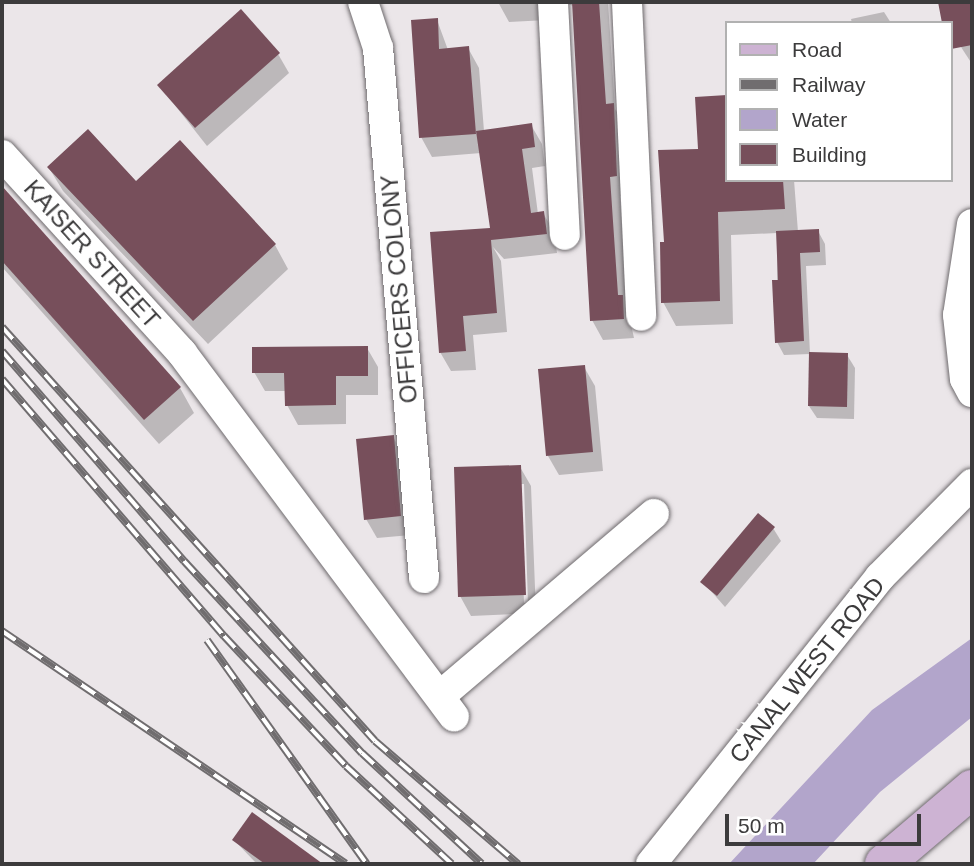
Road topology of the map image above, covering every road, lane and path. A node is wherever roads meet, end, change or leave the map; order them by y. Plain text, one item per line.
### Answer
1 (363, 2) edge
2 (553, 2) edge
3 (627, 2) edge
4 (2, 155) edge
5 (972, 224) edge
6 (565, 235) dead end
7 (641, 316) dead end
8 (972, 392) edge
9 (972, 484) edge
10 (654, 514) dead end
11 (424, 578) dead end
12 (972, 789) edge
13 (651, 864) edge
14 (884, 864) edge

1 - 11 street, OFFICERS COLONY
2 - 6 street
3 - 7 street
4 - 10 street, KAISER STREET
5 - 8 street
9 - 13 street, CANAL WEST ROAD
12 - 14 main road

